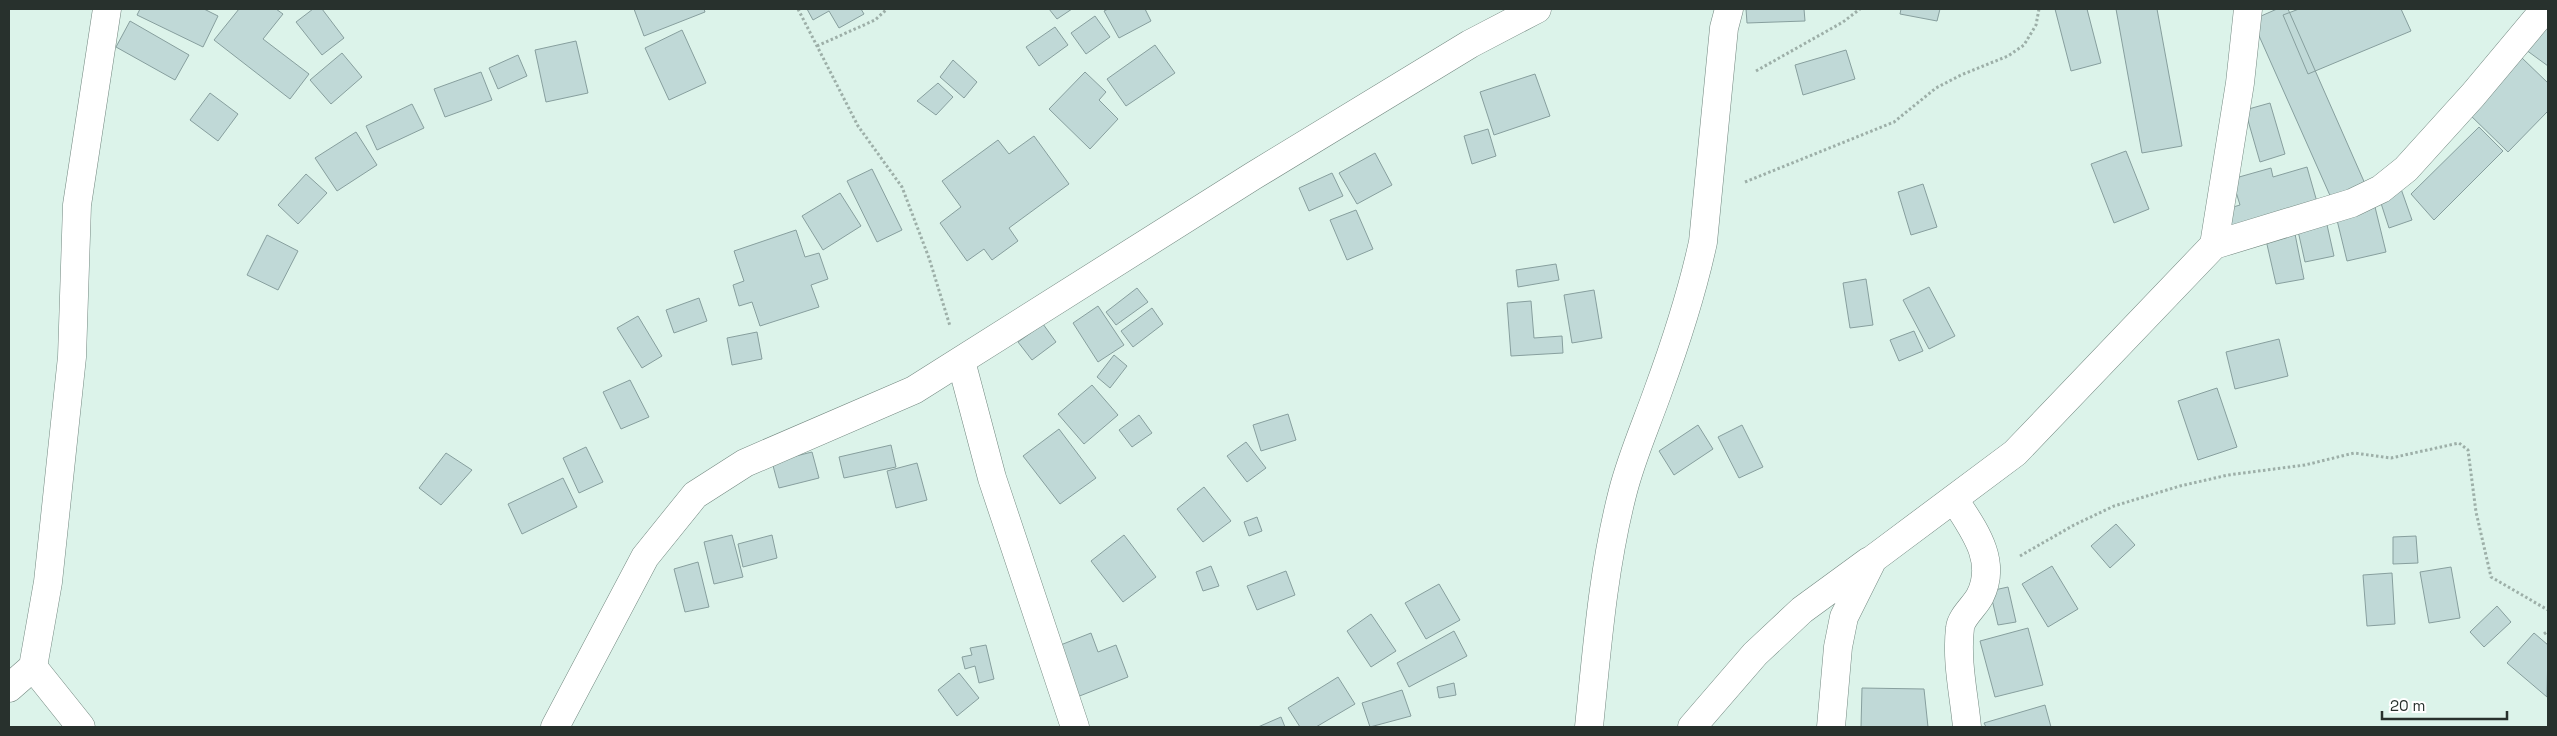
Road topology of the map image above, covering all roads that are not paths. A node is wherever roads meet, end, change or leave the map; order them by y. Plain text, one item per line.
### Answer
1 (107, 9) edge
2 (1537, 9) edge
3 (1729, 9) edge
4 (2248, 9) edge
5 (2545, 9) edge
6 (2214, 245) junction
7 (961, 361) junction
8 (1954, 499) junction
9 (1873, 559) junction
10 (33, 667) junction
11 (9, 688) edge
12 (81, 727) edge
13 (555, 727) edge
14 (1075, 727) edge
15 (1589, 727) edge
16 (1692, 727) edge
17 (1831, 727) edge
18 (1967, 727) edge

1 - 10 street
2 - 7 street
3 - 15 street
4 - 6 street
5 - 6 street
6 - 8 street
7 - 13 street
7 - 14 street
8 - 9 street
8 - 18 street
9 - 16 street
9 - 17 street
10 - 11 street
10 - 12 street

